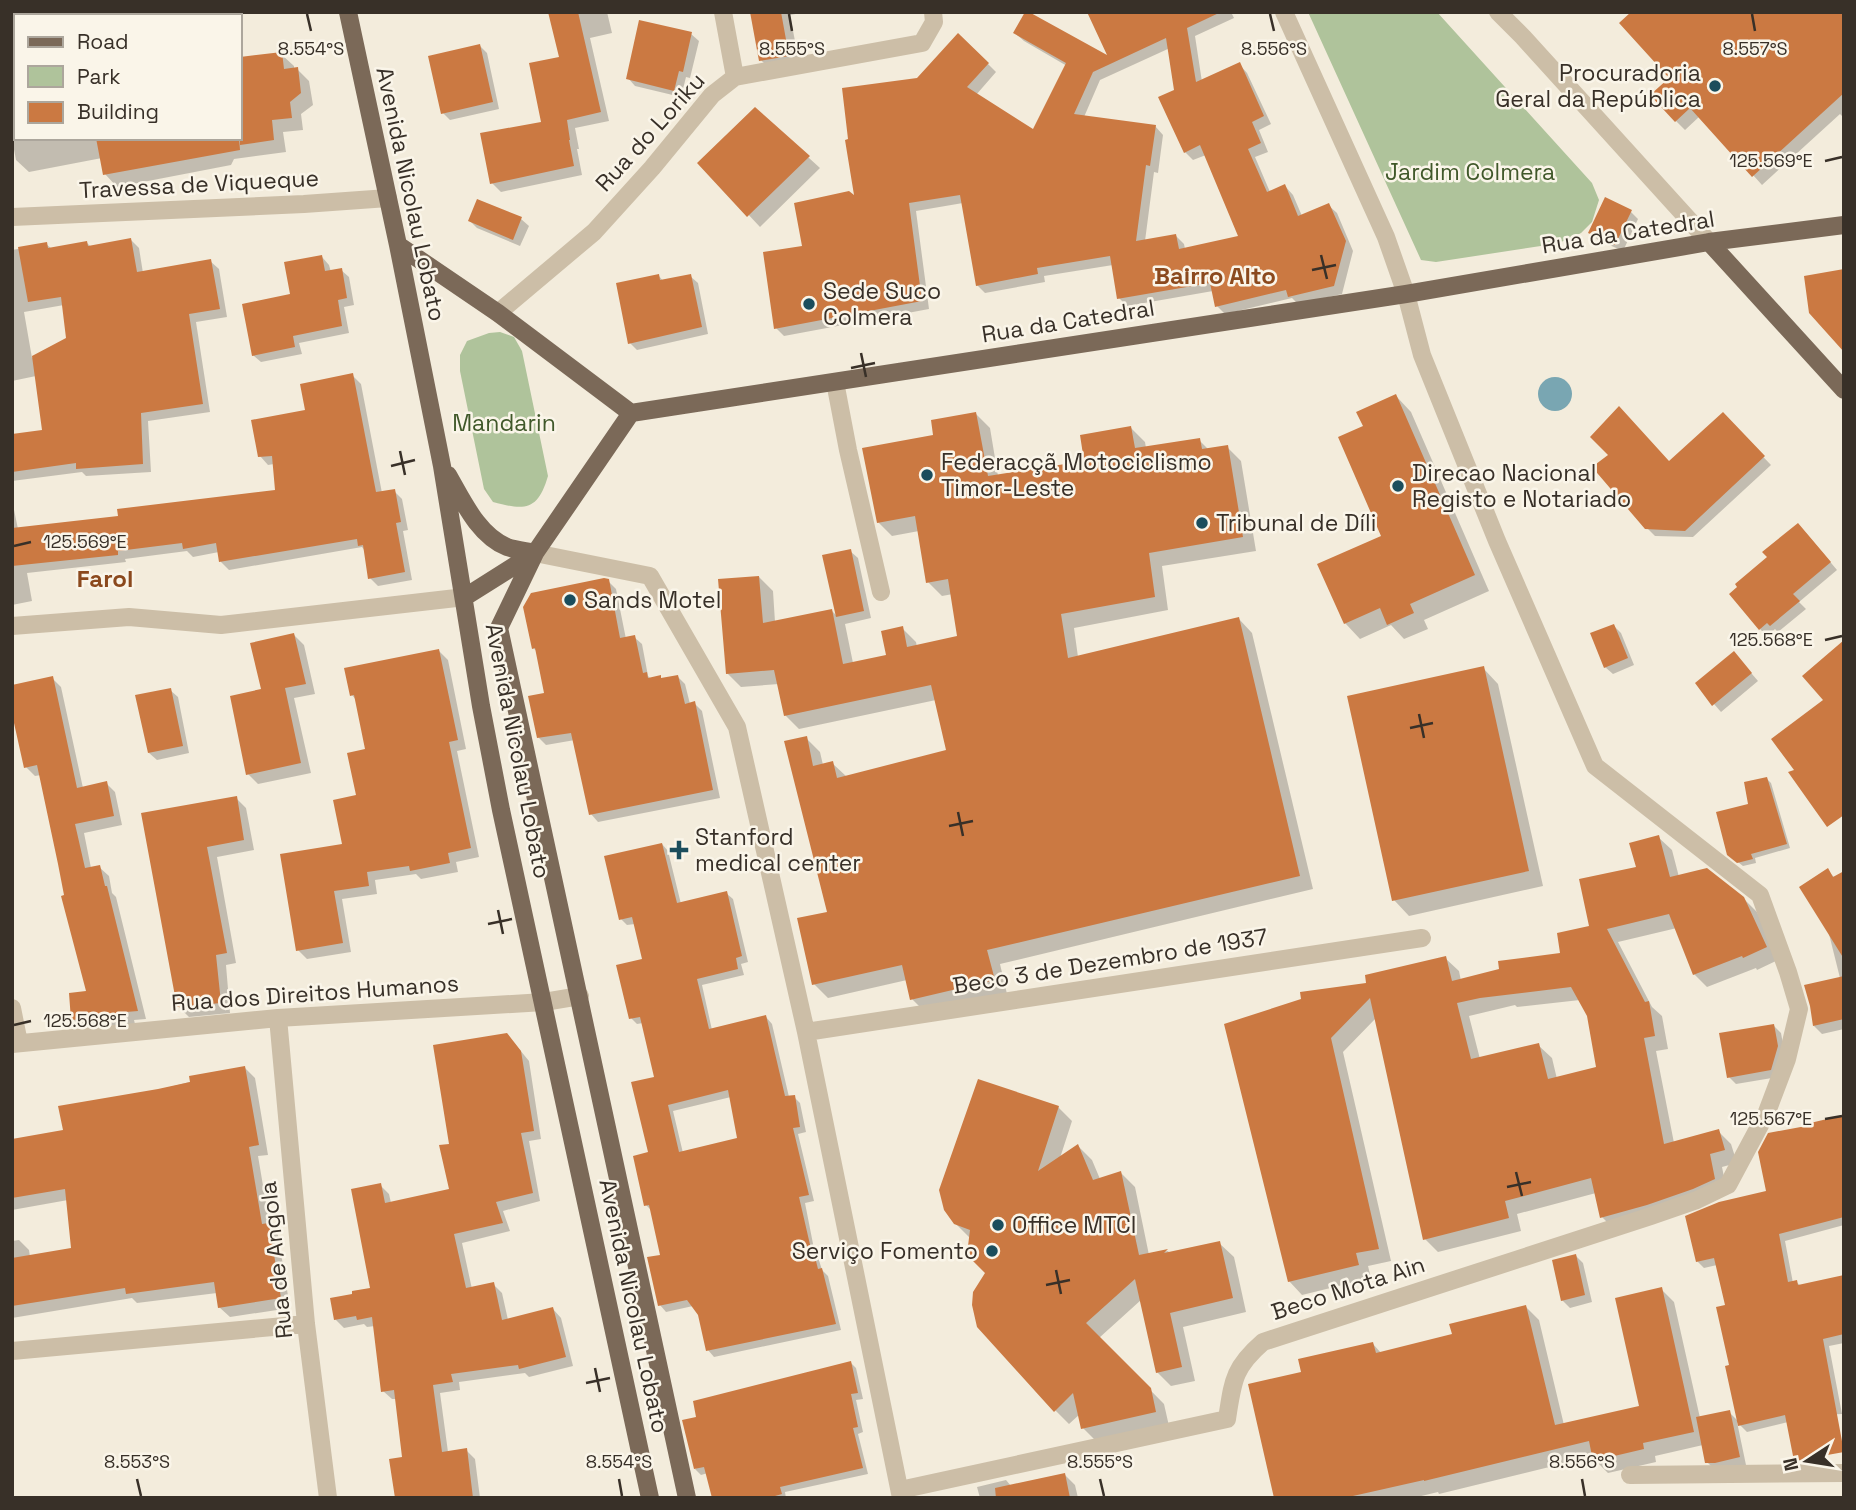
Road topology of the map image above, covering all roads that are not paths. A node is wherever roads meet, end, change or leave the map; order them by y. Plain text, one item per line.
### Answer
1 (348, 12) edge
2 (723, 12) edge
3 (933, 12) edge
4 (1284, 12) edge
5 (1498, 12) edge
6 (735, 77) junction
7 (388, 198) junction
8 (12, 216) edge
9 (1844, 225) edge
10 (1709, 242) junction
11 (398, 244) junction
12 (1406, 294) junction
13 (498, 313) junction
14 (835, 382) junction
15 (1844, 390) edge
16 (631, 413) junction
17 (442, 466) junction
18 (534, 553) junction
19 (881, 592) dead end
20 (465, 597) junction
21 (12, 626) edge
22 (1422, 938) dead end
23 (580, 996) junction
24 (544, 1002) junction
25 (12, 1008) edge
26 (278, 1018) junction
27 (806, 1032) junction
28 (16, 1044) edge
29 (306, 1324) junction
30 (12, 1351) edge
31 (1844, 1473) edge
32 (1630, 1475) dead end
33 (901, 1494) edge
34 (328, 1498) edge
35 (650, 1498) edge
36 (687, 1498) edge

1 - 7 main road, Avenida Nicolau Lobato
2 - 6 street
3 - 6 street, Rua do Loriku
4 - 12 street
5 - 10 street
6 - 13 street, Rua do Loriku
7 - 8 street, Travessa de Viqueque
7 - 11 main road, Avenida Nicolau Lobato
9 - 10 main road, Rua da Catedral
10 - 12 main road, Rua da Catedral
10 - 15 main road
11 - 13 main road
11 - 17 main road, Avenida Nicolau Lobato
12 - 14 main road, Rua da Catedral
12 - 33 street, Beco Mota Ain
13 - 16 main road
14 - 16 main road, Rua da Catedral
14 - 19 street
16 - 18 main road
17 - 18 main road
17 - 20 main road, Avenida Nicolau Lobato
18 - 20 main road
18 - 23 main road, Avenida Nicolau Lobato
18 - 27 street
20 - 21 street
20 - 24 main road, Avenida Nicolau Lobato
22 - 27 street, Beco 3 de Dezembro de 1937
23 - 24 street, Rua dos Direitos Humanos
23 - 36 main road, Avenida Nicolau Lobato
24 - 26 street, Rua dos Direitos Humanos
24 - 35 main road, Avenida Nicolau Lobato
25 - 28 street
26 - 28 street, Rua dos Direitos Humanos
26 - 29 street, Rua de Angola
27 - 33 street
29 - 30 street
29 - 34 street, Rua de Angola
31 - 32 street

